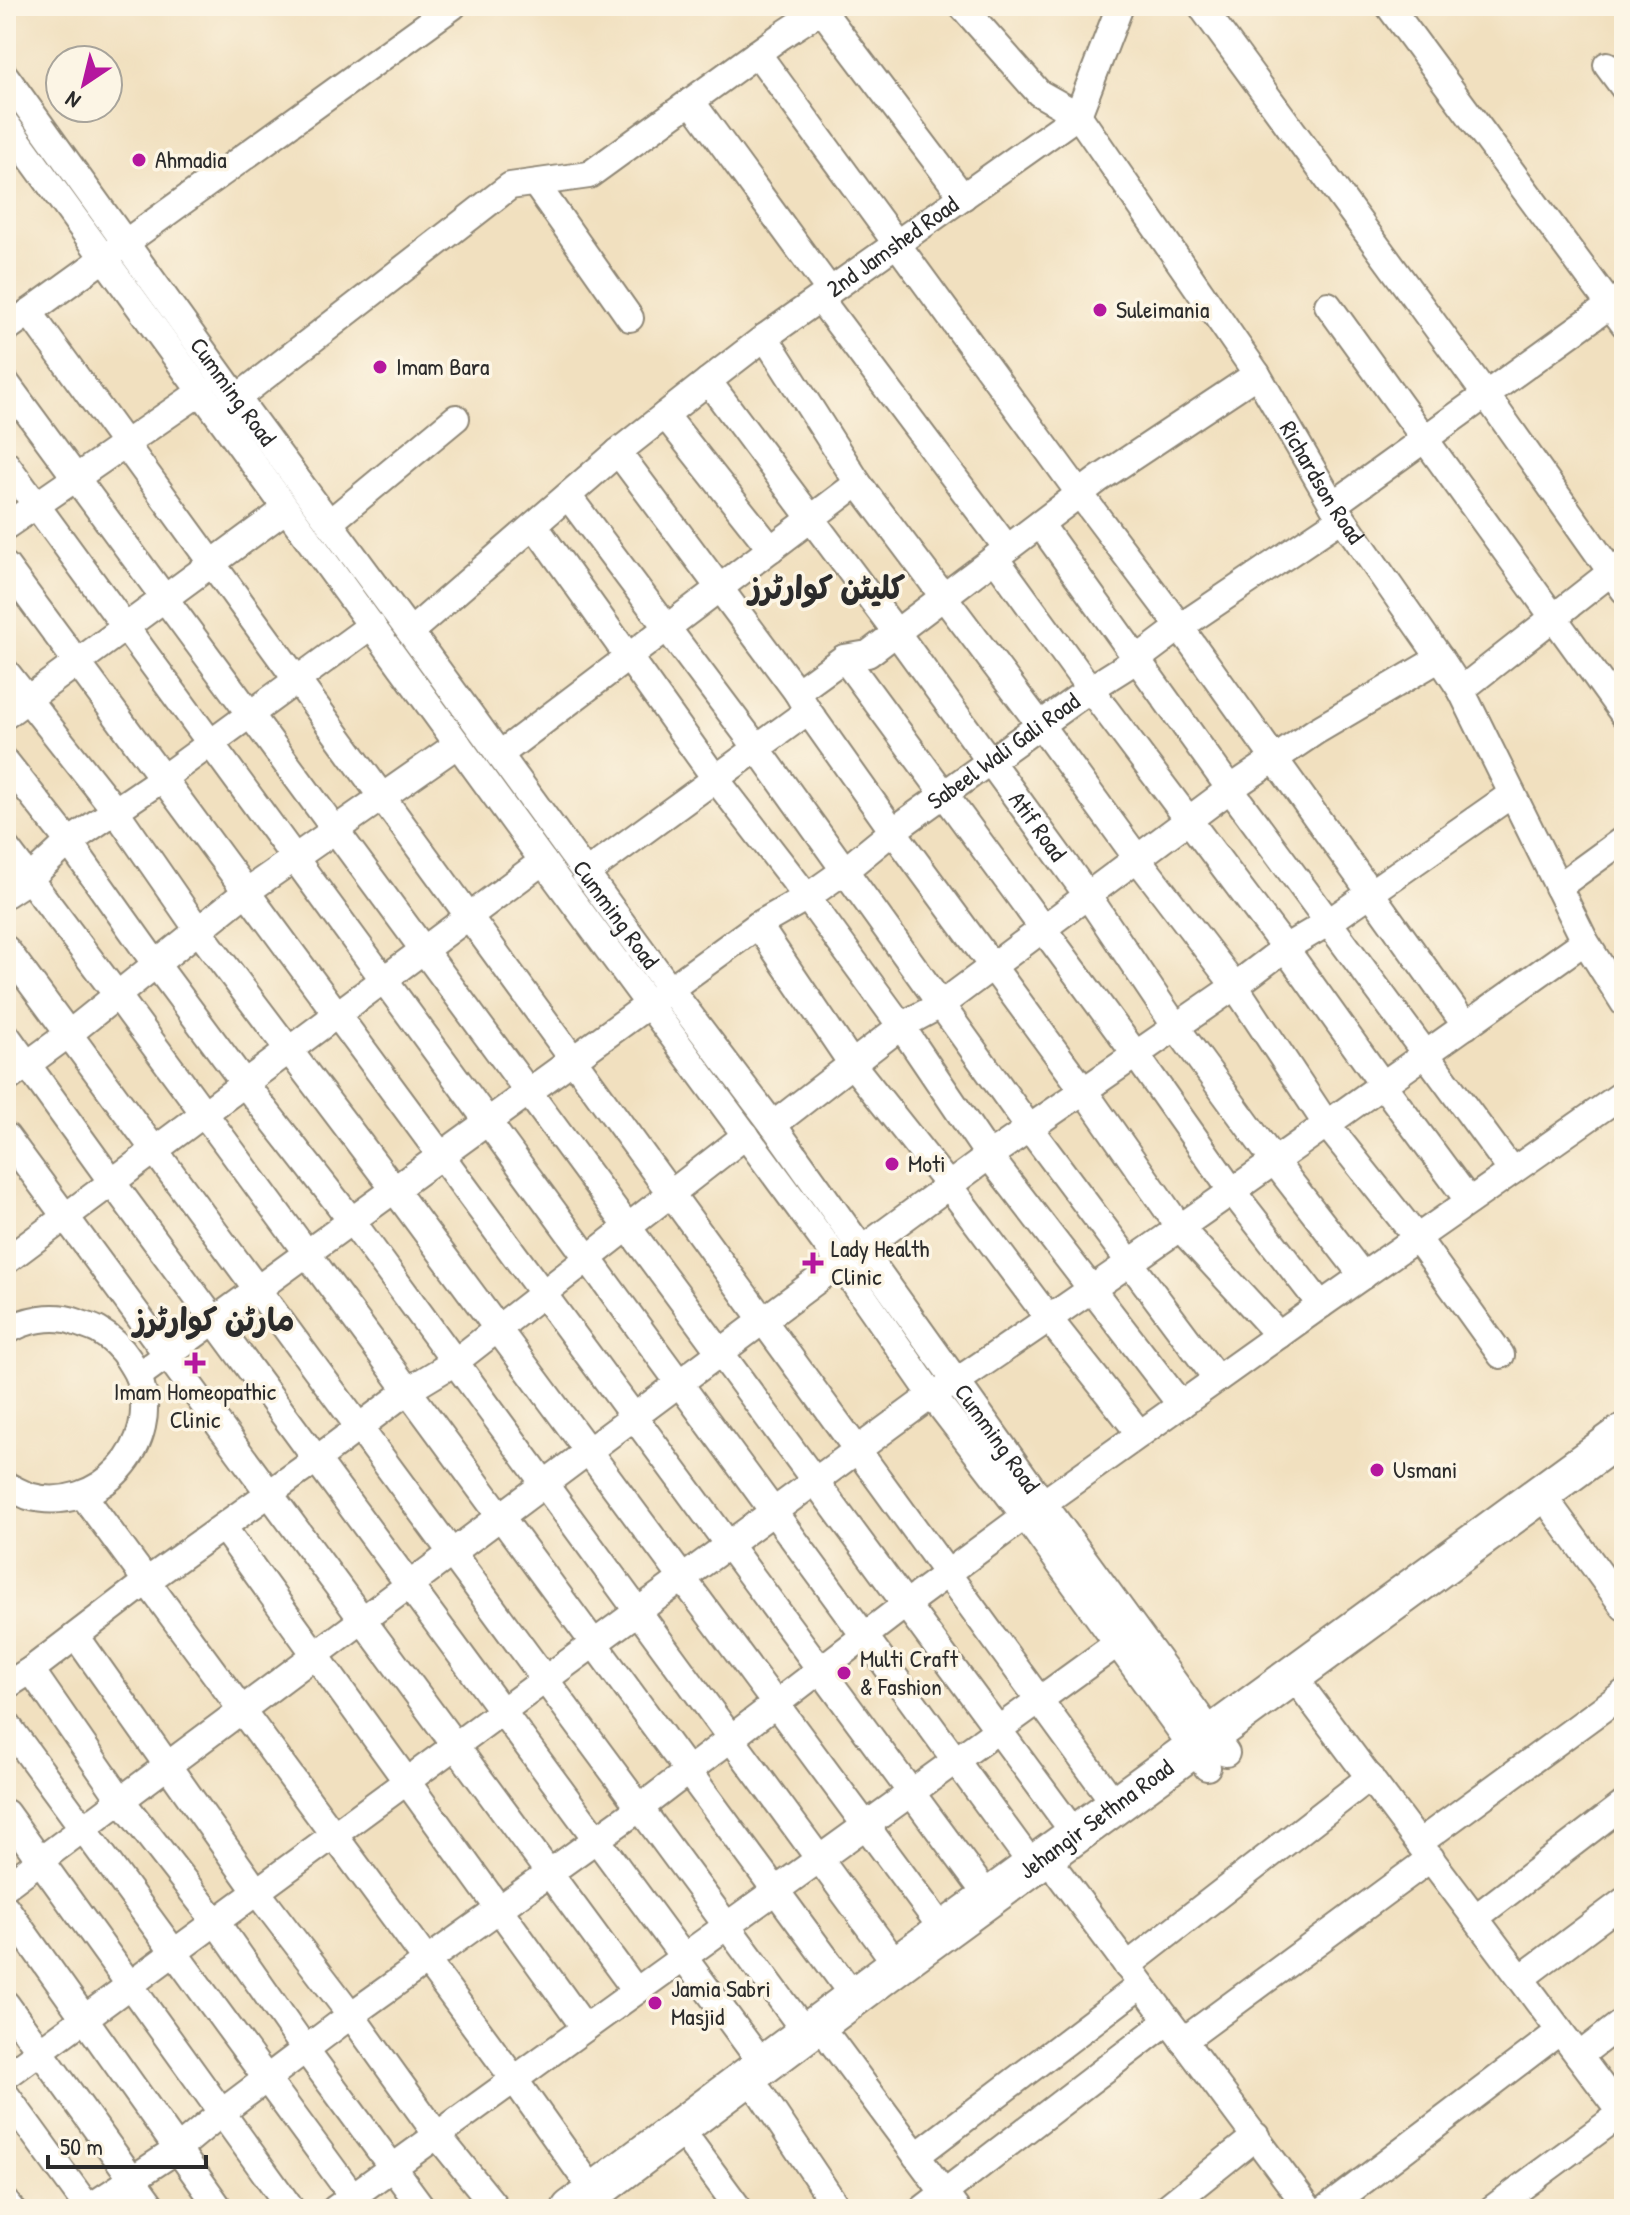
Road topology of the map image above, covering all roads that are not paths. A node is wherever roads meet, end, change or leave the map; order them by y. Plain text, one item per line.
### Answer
1 (453, 6) edge
2 (962, 6) edge
3 (1120, 6) edge
4 (1389, 6) edge
5 (824, 7) edge
6 (1204, 10) dead end
7 (757, 53) junction
8 (1607, 65) dead end
9 (6, 77) edge
10 (1624, 88) edge
11 (691, 101) junction
12 (1078, 115) junction
13 (13, 117) edge
14 (535, 183) junction
15 (963, 197) junction
16 (126, 242) junction
17 (897, 244) junction
18 (104, 257) junction
19 (825, 295) junction
20 (1328, 305) dead end
21 (1619, 308) edge
22 (29, 312) junction
23 (630, 318) dead end
24 (6, 329) edge
25 (765, 337) junction
26 (1257, 374) junction
27 (708, 381) junction
28 (6, 383) edge
29 (202, 391) junction
30 (1486, 395) junction
31 (237, 398) junction
32 (665, 415) junction
33 (456, 418) dead end
34 (1424, 440) junction
35 (125, 443) junction
36 (618, 452) junction
37 (6, 464) edge
38 (75, 477) junction
39 (858, 483) junction
40 (1080, 494) junction
41 (568, 496) junction
42 (35, 504) junction
43 (286, 509) junction
44 (1337, 511) junction
45 (811, 518) junction
46 (329, 523) junction
47 (1040, 524) junction
48 (534, 525) junction
49 (6, 526) edge
50 (771, 549) junction
51 (1001, 553) junction
52 (212, 563) junction
53 (6, 566) edge
54 (1620, 575) edge
55 (720, 587) junction
56 (943, 597) junction
57 (164, 598) junction
58 (1553, 617) junction
59 (372, 625) junction
60 (125, 627) junction
61 (1180, 627) junction
62 (667, 628) junction
63 (410, 632) junction
64 (896, 632) junction
65 (628, 657) junction
66 (844, 658) junction
67 (1440, 658) junction
68 (1136, 660) junction
69 (77, 662) junction
70 (6, 672) edge
71 (297, 680) junction
72 (1090, 689) junction
73 (1461, 690) junction
74 (803, 702) junction
75 (16, 707) edge
76 (250, 714) junction
77 (1624, 715) edge
78 (1041, 726) junction
79 (210, 743) junction
80 (458, 744) junction
81 (757, 748) junction
82 (499, 755) junction
83 (1275, 759) junction
84 (6, 762) edge
85 (990, 762) junction
86 (163, 778) junction
87 (715, 778) junction
88 (1230, 789) junction
89 (1512, 794) junction
90 (943, 795) junction
91 (382, 796) junction
92 (115, 810) junction
93 (1189, 820) junction
94 (335, 829) junction
95 (893, 831) junction
96 (1624, 839) edge
97 (69, 842) junction
98 (6, 848) edge
99 (294, 857) junction
100 (1137, 858) junction
101 (543, 861) junction
102 (844, 871) junction
103 (585, 874) junction
104 (29, 879) junction
105 (1558, 887) junction
106 (246, 892) junction
107 (1371, 892) junction
108 (6, 894) edge
109 (1088, 896) junction
110 (807, 897) junction
111 (470, 917) junction
112 (1329, 922) junction
113 (758, 925) junction
114 (1042, 929) junction
115 (198, 930) junction
116 (1585, 941) junction
117 (1285, 948) junction
118 (6, 949) edge
119 (424, 951) junction
120 (155, 963) junction
121 (993, 965) junction
122 (384, 980) junction
123 (1235, 986) junction
124 (670, 989) junction
125 (117, 995) junction
126 (1624, 1003) edge
127 (648, 1004) junction
128 (942, 1004) junction
129 (337, 1015) junction
130 (901, 1026) junction
131 (1466, 1026) junction
132 (1176, 1027) junction
133 (70, 1033) junction
134 (6, 1035) edge
135 (289, 1050) junction
136 (1136, 1055) junction
137 (1427, 1055) junction
138 (573, 1058) junction
139 (27, 1063) junction
140 (852, 1064) junction
141 (6, 1080) edge
142 (244, 1083) junction
143 (1383, 1085) junction
144 (528, 1091) junction
145 (1084, 1091) junction
146 (1624, 1093) edge
147 (203, 1114) junction
148 (487, 1121) junction
149 (773, 1125) junction
150 (1327, 1125) junction
151 (1030, 1129) junction
152 (746, 1135) junction
153 (6, 1136) edge
154 (154, 1150) junction
155 (441, 1155) junction
156 (989, 1156) junction
157 (1274, 1161) junction
158 (1512, 1171) junction
159 (112, 1182) junction
160 (949, 1186) junction
161 (394, 1189) junction
162 (1232, 1191) junction
163 (671, 1194) junction
164 (1469, 1201) junction
165 (65, 1217) junction
166 (351, 1220) junction
167 (628, 1227) junction
168 (1180, 1228) junction
169 (1417, 1238) junction
170 (10, 1250) edge
171 (305, 1253) junction
172 (850, 1256) junction
173 (588, 1259) junction
174 (1130, 1263) junction
175 (1363, 1276) junction
176 (258, 1288) junction
177 (1092, 1289) junction
178 (543, 1293) junction
179 (1321, 1305) junction
180 (1049, 1319) junction
181 (214, 1320) junction
182 (763, 1320) junction
183 (498, 1329) junction
184 (6, 1332) edge
185 (1279, 1335) junction
186 (720, 1352) junction
187 (168, 1354) junction
188 (1501, 1355) dead end
189 (455, 1362) junction
190 (138, 1376) junction
191 (1217, 1379) junction
192 (957, 1381) junction
193 (679, 1383) junction
194 (407, 1391) junction
195 (932, 1395) junction
196 (1181, 1405) junction
197 (634, 1416) junction
198 (359, 1426) junction
199 (1624, 1433) edge
200 (1140, 1434) junction
201 (858, 1450) junction
202 (588, 1451) junction
203 (317, 1459) junction
204 (1624, 1461) edge
205 (815, 1481) junction
206 (544, 1484) junction
207 (6, 1485) edge
208 (269, 1492) junction
209 (83, 1495) junction
210 (1034, 1510) junction
211 (1554, 1511) junction
212 (774, 1512) junction
213 (500, 1517) junction
214 (223, 1527) junction
215 (729, 1545) junction
216 (452, 1552) junction
217 (947, 1573) junction
218 (683, 1579) junction
219 (147, 1581) junction
220 (409, 1585) junction
221 (906, 1604) junction
222 (1624, 1605) edge
223 (638, 1611) junction
224 (363, 1619) junction
225 (76, 1636) junction
226 (864, 1636) junction
227 (1118, 1643) junction
228 (594, 1644) junction
229 (316, 1655) junction
230 (31, 1670) junction
231 (822, 1670) junction
232 (546, 1679) junction
233 (6, 1686) edge
234 (1306, 1693) junction
235 (1624, 1693) edge
236 (1039, 1700) junction
237 (775, 1704) junction
238 (242, 1710) junction
239 (502, 1711) junction
240 (6, 1723) edge
241 (998, 1729) junction
242 (731, 1739) junction
243 (456, 1745) junction
244 (1210, 1750) junction
245 (955, 1760) junction
246 (167, 1766) junction
247 (688, 1772) junction
248 (1370, 1777) junction
249 (407, 1782) junction
250 (911, 1792) junction
251 (121, 1800) junction
252 (1115, 1804) junction
253 (1624, 1804) edge
254 (640, 1808) junction
255 (6, 1813) edge
256 (865, 1825) junction
257 (83, 1829) junction
258 (1075, 1834) junction
259 (334, 1835) junction
260 (596, 1838) junction
261 (1425, 1850) junction
262 (819, 1859) junction
263 (40, 1860) junction
264 (1046, 1870) junction
265 (549, 1872) junction
266 (6, 1886) edge
267 (775, 1891) junction
268 (257, 1892) junction
269 (989, 1898) junction
270 (1624, 1901) edge
271 (6, 1908) edge
272 (498, 1908) junction
273 (1475, 1918) junction
274 (216, 1922) junction
275 (727, 1925) junction
276 (944, 1931) junction
277 (174, 1952) junction
278 (684, 1957) junction
279 (426, 1961) junction
280 (897, 1965) junction
281 (1134, 1975) junction
282 (1521, 1978) junction
283 (130, 1985) junction
284 (636, 1991) junction
285 (854, 1997) junction
286 (6, 2004) edge
287 (351, 2015) junction
288 (84, 2018) junction
289 (1624, 2021) edge
290 (585, 2028) junction
291 (1176, 2031) junction
292 (1560, 2031) junction
293 (819, 2037) junction
294 (305, 2049) junction
295 (40, 2051) junction
296 (1579, 2056) junction
297 (6, 2076) edge
298 (266, 2079) junction
299 (514, 2079) junction
300 (762, 2080) junction
301 (6, 2095) edge
302 (221, 2113) junction
303 (1623, 2115) edge
304 (437, 2135) junction
305 (1256, 2136) junction
306 (692, 2145) junction
307 (178, 2149) junction
308 (916, 2156) junction
309 (391, 2168) junction
310 (133, 2180) junction
311 (950, 2201) edge
312 (6, 2203) edge
313 (590, 2203) edge
314 (350, 2205) edge
315 (11, 2209) edge
316 (88, 2209) edge
317 (154, 2209) edge
318 (220, 2209) edge
319 (291, 2209) edge
320 (423, 2209) edge
321 (497, 2209) edge
322 (739, 2209) edge
323 (838, 2209) edge
324 (923, 2209) edge
325 (1165, 2209) edge
326 (1309, 2209) edge
327 (1326, 2209) edge
328 (1492, 2209) edge

1 - 16 street
2 - 12 street, Richardson Road
3 - 12 street
4 - 21 street
5 - 7 street
5 - 15 street
6 - 30 street
7 - 11 street
7 - 17 street
8 - 10 street
9 - 13 street, Cumming Road
11 - 14 street
11 - 19 street
12 - 15 street, 2nd Jamshed Road
12 - 26 street, Richardson Road
13 - 16 street, Cumming Road
13 - 18 street, Cumming Road
14 - 23 street
14 - 31 street
15 - 17 street, 2nd Jamshed Road
16 - 18 street
16 - 31 street, Cumming Road
17 - 19 street, 2nd Jamshed Road
17 - 40 street
18 - 22 street
18 - 29 street, Cumming Road
19 - 25 street, 2nd Jamshed Road
19 - 51 street
20 - 34 street
21 - 30 street, Sabeel Wali Gali Road
22 - 24 street
22 - 35 street
25 - 27 street, 2nd Jamshed Road
25 - 39 street
26 - 40 street
26 - 44 street, Richardson Road
27 - 32 street, 2nd Jamshed Road
27 - 45 street, Atif Road
28 - 38 street
29 - 35 street
29 - 43 street, Cumming Road
30 - 34 street, Sabeel Wali Gali Road
30 - 54 street
31 - 46 street, Cumming Road
32 - 36 street, 2nd Jamshed Road
32 - 50 street
33 - 46 street
34 - 44 street, Sabeel Wali Gali Road
34 - 58 street
35 - 38 street
35 - 52 street
36 - 41 street, 2nd Jamshed Road
36 - 55 street
37 - 42 street
38 - 42 street
38 - 57 street
39 - 45 street
39 - 56 street
40 - 47 street
40 - 61 street
41 - 48 street, 2nd Jamshed Road
41 - 62 street
42 - 49 street
42 - 60 street
43 - 52 street
43 - 59 street, Cumming Road
44 - 61 street, Sabeel Wali Gali Road
44 - 67 street, Richardson Road
45 - 50 street
45 - 64 street, Atif Road
46 - 63 street, Cumming Road
47 - 51 street
47 - 68 street
48 - 63 street, 2nd Jamshed Road
48 - 65 street
50 - 55 street
51 - 56 street
51 - 72 street
52 - 57 street
52 - 71 street
53 - 69 street
54 - 58 street
55 - 62 street
55 - 74 street
56 - 64 street
56 - 78 street
57 - 60 street
57 - 76 street
58 - 73 street
58 - 77 street
59 - 71 street
59 - 80 street, Cumming Road
60 - 69 street
60 - 79 street
61 - 68 street, Sabeel Wali Gali Road
61 - 83 street
62 - 65 street
62 - 81 street
63 - 82 street, Cumming Road
64 - 66 street
64 - 85 street, Atif Road
65 - 82 street
65 - 87 street
66 - 74 street
66 - 90 street
67 - 73 street, Richardson Road
67 - 83 street
68 - 72 street, Sabeel Wali Gali Road
68 - 88 street
69 - 75 street
69 - 86 street
70 - 75 street
71 - 76 street
71 - 91 street
72 - 78 street, Sabeel Wali Gali Road
72 - 93 street
73 - 89 street, Richardson Road
74 - 81 street
74 - 95 street
75 - 92 street
76 - 79 street
76 - 94 street
78 - 85 street, Sabeel Wali Gali Road
78 - 100 street
79 - 86 street
79 - 99 street
80 - 91 street
80 - 101 street, Cumming Road
81 - 87 street
81 - 102 street
82 - 103 street, Cumming Road
83 - 88 street
83 - 107 street
84 - 97 street
85 - 90 street, Sabeel Wali Gali Road
85 - 109 street, Atif Road
86 - 92 street
86 - 106 street
87 - 103 street
87 - 110 street
88 - 93 street
88 - 112 street
89 - 105 street, Richardson Road
89 - 107 street
90 - 95 street, Sabeel Wali Gali Road
90 - 114 street
91 - 94 street
91 - 111 street
92 - 97 street
92 - 115 street
93 - 100 street
93 - 117 street
94 - 99 street
94 - 119 street
95 - 102 street, Sabeel Wali Gali Road
95 - 121 street
96 - 105 street
97 - 104 street
97 - 120 street
98 - 104 street
99 - 106 street
99 - 122 street
100 - 109 street
100 - 123 street
101 - 111 street
101 - 127 street, Cumming Road
102 - 110 street, Sabeel Wali Gali Road
102 - 128 street
103 - 124 street, Cumming Road
104 - 108 street
104 - 125 street
105 - 116 street, Richardson Road
106 - 115 street
106 - 129 street
107 - 112 street
107 - 131 street
109 - 114 street
109 - 132 street, Atif Road
110 - 113 street, Sabeel Wali Gali Road
110 - 130 street
111 - 119 street
111 - 138 street
112 - 117 street
112 - 137 street
113 - 124 street, Sabeel Wali Gali Road
113 - 140 street
114 - 121 street
114 - 136 street
115 - 120 street
115 - 135 street
116 - 126 street, Richardson Road
116 - 131 street
117 - 123 street
117 - 143 street
118 - 133 street
119 - 122 street
119 - 144 street
120 - 125 street
120 - 142 street
121 - 128 street
121 - 145 street
122 - 129 street
122 - 148 street
123 - 132 street
123 - 150 street
124 - 127 street, Sabeel Wali Gali Road
124 - 149 street, Cumming Road
125 - 133 street
125 - 147 street
127 - 138 street, Sabeel Wali Gali Road
127 - 152 street, Cumming Road
128 - 130 street
128 - 151 street
129 - 135 street
129 - 155 street
130 - 140 street
130 - 156 street
131 - 137 street
132 - 136 street
132 - 157 street, Atif Road
133 - 139 street
133 - 154 street
134 - 139 street
135 - 142 street
135 - 161 street
136 - 145 street
136 - 162 street
137 - 143 street
137 - 158 street
138 - 144 street, Sabeel Wali Gali Road
138 - 163 street
139 - 141 street
139 - 159 street
140 - 149 street
140 - 160 street
142 - 147 street
142 - 166 street
143 - 150 street
143 - 164 street
144 - 148 street, Sabeel Wali Gali Road
144 - 167 street
145 - 151 street
145 - 168 street
146 - 158 street
147 - 154 street
147 - 171 street
148 - 155 street, Sabeel Wali Gali Road
148 - 173 street
149 - 172 street, Cumming Road
150 - 157 street
150 - 169 street
151 - 156 street
151 - 174 street
152 - 163 street
152 - 172 street, Cumming Road
153 - 165 street
154 - 159 street
154 - 176 street
155 - 161 street, Sabeel Wali Gali Road
155 - 178 street
156 - 160 street
156 - 177 street
157 - 162 street
157 - 175 street, Atif Road
158 - 164 street
159 - 165 street
159 - 181 street
160 - 172 street
160 - 180 street
161 - 166 street, Sabeel Wali Gali Road
161 - 183 street
162 - 168 street
162 - 179 street
163 - 167 street
163 - 182 street
164 - 169 street
165 - 170 street
165 - 187 street
166 - 171 street, Sabeel Wali Gali Road
166 - 189 street
167 - 173 street
167 - 186 street
168 - 174 street
168 - 185 street
169 - 175 street
169 - 188 street
171 - 176 street, Sabeel Wali Gali Road
171 - 194 street
172 - 182 street
172 - 192 street, Cumming Road
172 - 195 street, Cumming Road
173 - 178 street
173 - 193 street
174 - 177 street
174 - 191 street
175 - 179 street
176 - 181 street, Sabeel Wali Gali Road
176 - 198 street
177 - 180 street
177 - 196 street
178 - 183 street
178 - 197 street
179 - 185 street
180 - 192 street
180 - 200 street
181 - 187 street, Sabeel Wali Gali Road
181 - 203 street
182 - 186 street
182 - 201 street
183 - 189 street
183 - 202 street
184 - 190 street
185 - 191 street
186 - 193 street
186 - 205 street
187 - 190 street, Sabeel Wali Gali Road
187 - 208 street
189 - 194 street
189 - 206 street
190 - 209 street
191 - 196 street
192 - 195 street
192 - 210 street, Cumming Road
193 - 197 street
193 - 212 street
194 - 198 street
194 - 213 street
195 - 201 street
195 - 210 street, Cumming Road
196 - 200 street
197 - 202 street
197 - 215 street
198 - 203 street
198 - 216 street
199 - 244 highway, Jehangir Sethna Road
200 - 210 street
201 - 205 street
201 - 217 street
202 - 206 street
202 - 218 street
203 - 208 street
203 - 220 street
204 - 211 highway, Jehangir Sethna Road
205 - 212 street
205 - 221 street
206 - 213 street
206 - 223 street
207 - 209 street
208 - 214 street
208 - 224 street
209 - 219 street
210 - 217 street
210 - 227 street, Cumming Road
210 - 244 street, Cumming Road
211 - 222 street
211 - 234 highway, Jehangir Sethna Road
212 - 215 street
212 - 226 street
213 - 216 street
213 - 228 street
214 - 219 street
214 - 229 street
215 - 218 street
215 - 231 street
216 - 220 street
216 - 232 street
217 - 221 street
217 - 236 street
218 - 223 street
218 - 237 street
219 - 225 street
219 - 238 street
220 - 224 street
220 - 239 street
221 - 226 street
221 - 241 street
223 - 228 street
223 - 242 street
224 - 229 street
224 - 243 street
225 - 230 street
225 - 246 street
226 - 231 street
226 - 245 street
227 - 236 street
227 - 244 street, Cumming Road
228 - 232 street
228 - 247 street
229 - 238 street
229 - 249 street
230 - 233 street
230 - 251 street
231 - 237 street
231 - 250 street
232 - 239 street
232 - 254 street
234 - 244 highway, Jehangir Sethna Road
234 - 248 street
235 - 261 street
236 - 241 street
236 - 252 street
237 - 242 street
237 - 256 street
238 - 246 street
238 - 259 street
239 - 243 street
239 - 260 street
240 - 257 street
241 - 245 street
241 - 258 street
242 - 247 street
242 - 262 street
243 - 249 street
243 - 265 street
244 - 252 highway, Jehangir Sethna Road
244 - 264 highway, Jehangir Sethna Road
245 - 250 street
245 - 264 street
246 - 251 street
246 - 268 street
247 - 254 street
247 - 267 street
248 - 261 street
248 - 281 street
249 - 259 street
249 - 272 street
250 - 256 street
250 - 269 street
251 - 257 street
251 - 274 street
252 - 258 highway, Jehangir Sethna Road
253 - 273 street
254 - 260 street
254 - 275 street
255 - 263 street
256 - 262 street
256 - 276 street
257 - 263 street
257 - 277 street
258 - 264 highway, Jehangir Sethna Road
259 - 268 street
259 - 279 street
260 - 265 street
260 - 278 street
261 - 273 street
261 - 291 street
262 - 267 street
262 - 280 street
263 - 266 street
263 - 283 street
264 - 269 highway, Jehangir Sethna Road
264 - 281 street
264 - 293 highway, Jehangir Sethna Road
265 - 272 street
265 - 284 street
267 - 275 street
267 - 285 street
268 - 274 street
268 - 287 street
269 - 276 highway, Jehangir Sethna Road
270 - 282 street
271 - 288 street
272 - 279 street
272 - 290 street
273 - 282 street
274 - 277 street
274 - 294 street
275 - 278 street
275 - 293 street
276 - 280 highway, Jehangir Sethna Road
277 - 283 street
277 - 298 street
278 - 284 street
278 - 300 street
279 - 287 street
279 - 299 street
280 - 285 highway, Jehangir Sethna Road
281 - 291 street
281 - 308 street
282 - 292 street
283 - 288 street
283 - 302 street
284 - 290 street
285 - 293 highway, Jehangir Sethna Road
286 - 295 street
287 - 294 street
287 - 304 street
288 - 295 street
288 - 307 street
289 - 296 street
290 - 299 street
291 - 305 street
291 - 311 street
292 - 296 street
292 - 327 street
293 - 300 highway, Jehangir Sethna Road
293 - 308 street
294 - 298 street
294 - 309 street
295 - 297 street
295 - 310 street
296 - 303 street
298 - 302 street
298 - 314 street
299 - 304 street
299 - 313 street
300 - 306 highway, Jehangir Sethna Road
300 - 313 highway, Jehangir Sethna Road
300 - 323 street
301 - 316 street
302 - 307 street
302 - 319 street
303 - 328 street
304 - 309 street
304 - 321 street
305 - 325 street
305 - 326 street
306 - 313 highway, Jehangir Sethna Road
306 - 322 street
307 - 310 street
307 - 318 street
308 - 311 street
309 - 314 street
309 - 320 street
310 - 316 street
310 - 317 street
311 - 324 street
312 - 315 street

